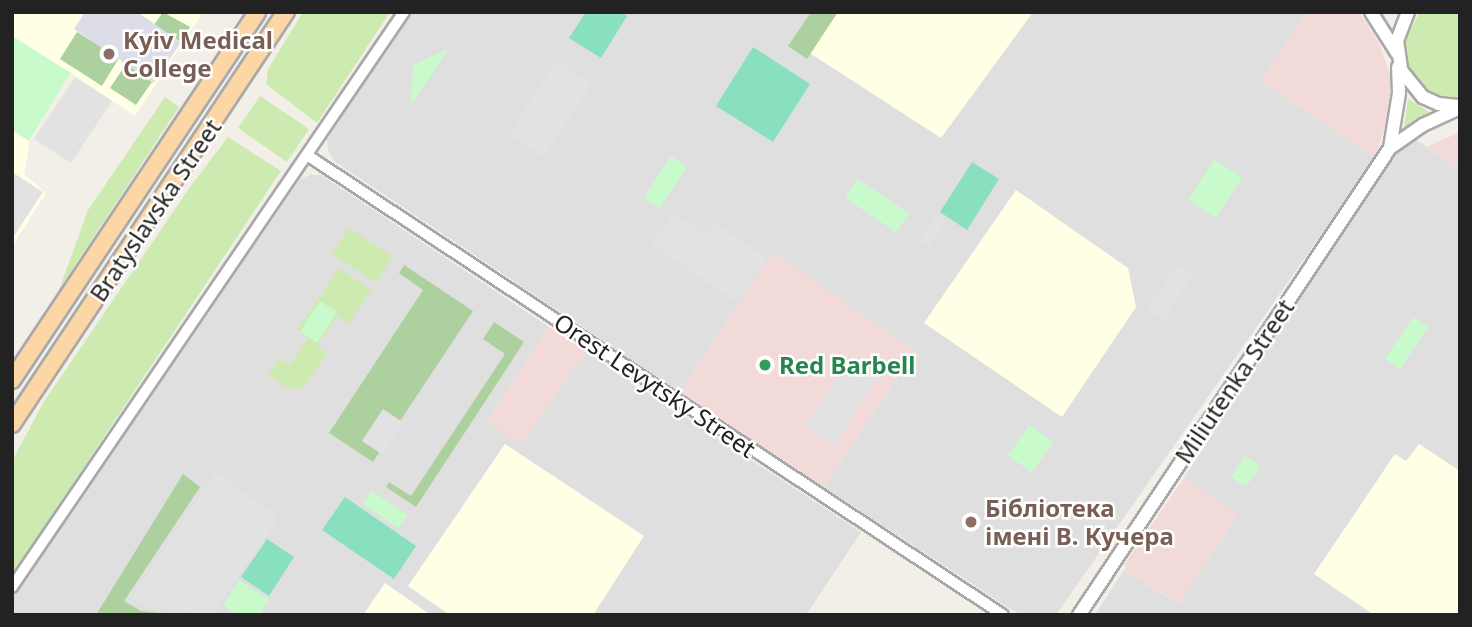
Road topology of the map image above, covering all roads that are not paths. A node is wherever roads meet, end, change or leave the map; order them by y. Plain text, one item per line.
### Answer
1 (257, 12) edge
2 (286, 12) edge
3 (404, 12) edge
4 (1371, 12) edge
5 (1408, 12) edge
6 (1397, 56) junction
7 (1460, 107) edge
8 (1390, 148) junction
9 (307, 155) junction
10 (12, 380) edge
11 (12, 425) edge
12 (12, 587) edge
13 (1003, 615) edge
14 (1079, 615) edge

1 - 10 main road, Bratyslavska Street
2 - 11 main road, Bratyslavska Street
3 - 9 street
4 - 6 street
5 - 6 street, Miliutenka Street
6 - 7 street
6 - 8 street, Miliutenka Street
7 - 8 street, Miliutenka Street
8 - 14 street, Miliutenka Street
9 - 12 street
9 - 13 street, Orest Levytsky Street

